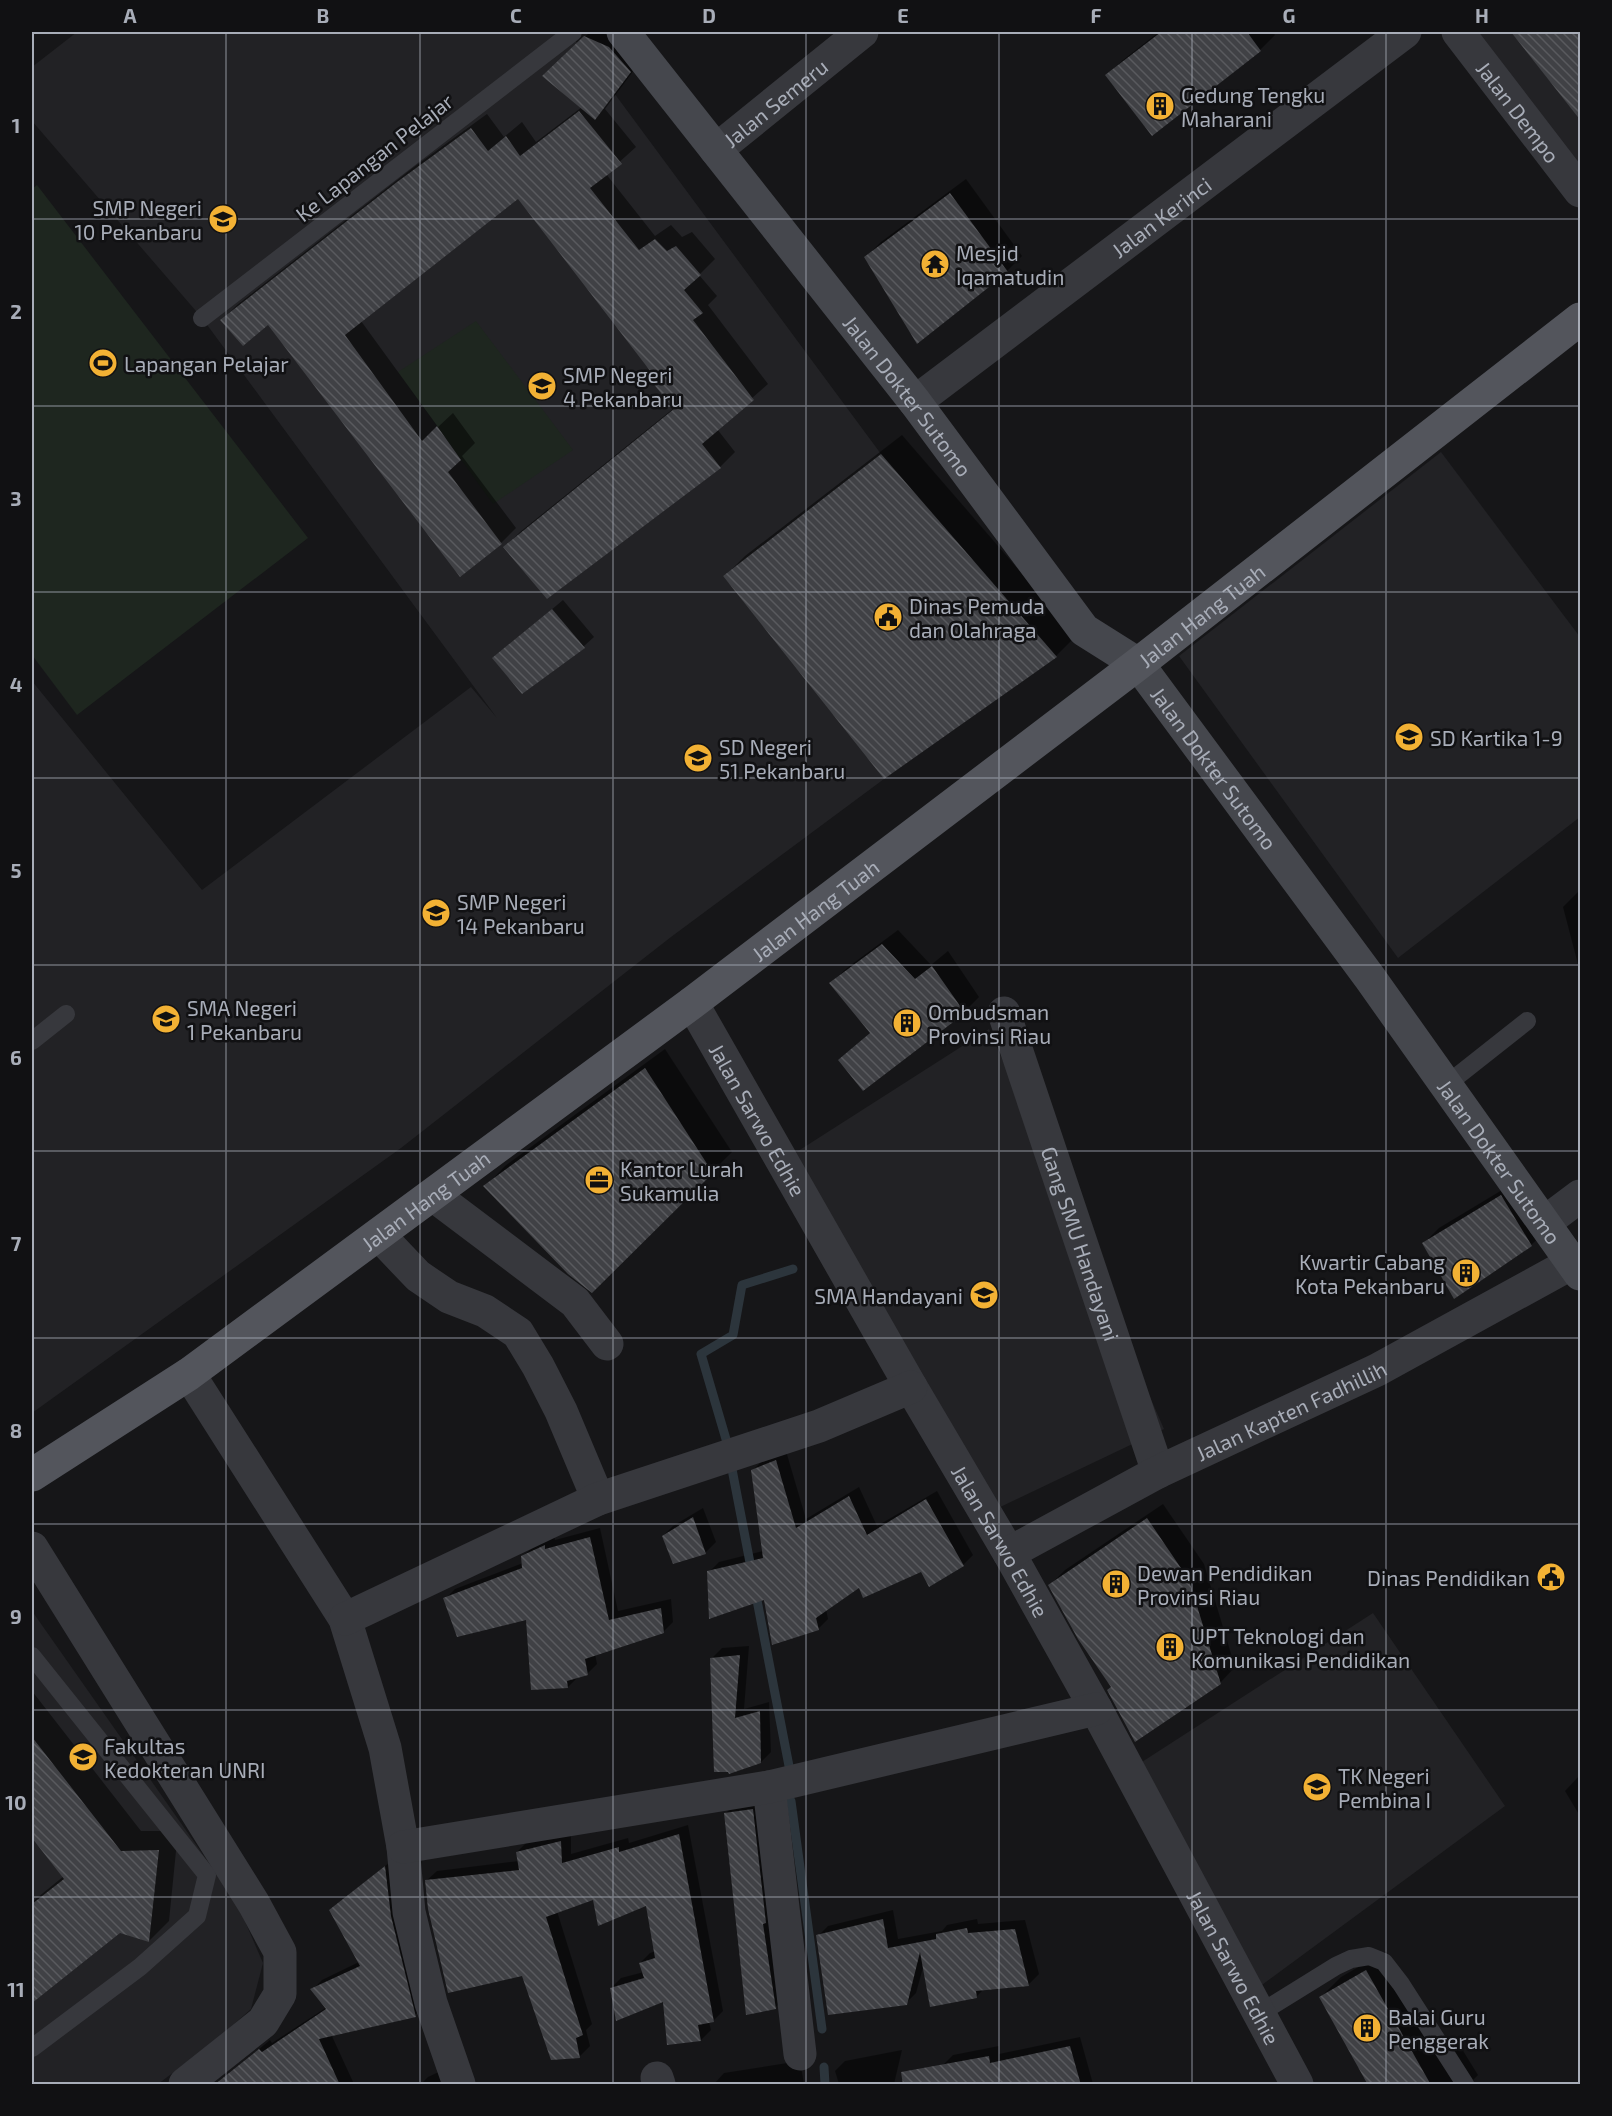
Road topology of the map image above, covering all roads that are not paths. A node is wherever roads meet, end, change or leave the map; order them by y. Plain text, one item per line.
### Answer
1 (573, 32) edge
2 (623, 32) edge
3 (862, 32) edge
4 (1405, 32) edge
5 (1458, 32) edge
6 (716, 150) junction
7 (1581, 191) edge
8 (202, 318) dead end
9 (1581, 319) edge
10 (915, 402) junction
11 (1138, 664) junction
12 (692, 1003) junction
13 (1004, 1013) dead end
14 (66, 1014) dead end
15 (1527, 1021) dead end
16 (32, 1041) edge
17 (1446, 1085) junction
18 (433, 1195) junction
19 (1581, 1196) edge
20 (1544, 1223) junction
21 (379, 1235) junction
22 (1576, 1269) edge
23 (607, 1344) dead end
24 (189, 1374) junction
25 (911, 1387) junction
26 (1158, 1472) junction
27 (32, 1475) edge
28 (598, 1500) junction
29 (32, 1548) edge
30 (1009, 1553) junction
31 (345, 1619) junction
32 (32, 1656) edge
33 (1096, 1709) junction
34 (769, 1787) junction
35 (403, 1847) junction
36 (1260, 2013) junction
37 (32, 2049) edge
38 (800, 2054) dead end
39 (185, 2085) edge
40 (459, 2085) edge
41 (1297, 2085) edge
42 (1465, 2085) edge

1 - 8 lane, Ke Lapangan Pelajar
2 - 6 main road, Jalan Dokter Sutomo
3 - 6 street, Jalan Semeru
4 - 10 street, Jalan Kerinci
5 - 7 street, Jalan Dempo
6 - 10 main road, Jalan Dokter Sutomo
9 - 11 main road, Jalan Hang Tuah
10 - 11 main road, Jalan Dokter Sutomo
11 - 12 main road, Jalan Hang Tuah
11 - 17 main road, Jalan Dokter Sutomo
12 - 18 main road, Jalan Hang Tuah
12 - 25 street, Jalan Sarwo Edhie
13 - 26 street, Gang SMU Handayani
14 - 16 lane
15 - 17 lane
17 - 20 main road, Jalan Dokter Sutomo
18 - 21 main road, Jalan Hang Tuah
18 - 23 street
19 - 20 street
20 - 22 main road, Jalan Dokter Sutomo
21 - 24 main road, Jalan Hang Tuah
21 - 28 street
22 - 26 street, Jalan Kapten Fadhillih
24 - 27 main road, Jalan Hang Tuah
24 - 31 street
25 - 28 street
25 - 30 street, Jalan Sarwo Edhie
26 - 30 street, Jalan Kapten Fadhillih
28 - 31 street
29 - 39 street
30 - 33 street, Jalan Sarwo Edhie
31 - 35 street
32 - 37 lane
33 - 34 street
33 - 36 street, Jalan Sarwo Edhie
34 - 35 street
34 - 38 street
35 - 40 street
36 - 41 street, Jalan Sarwo Edhie
36 - 42 lane

